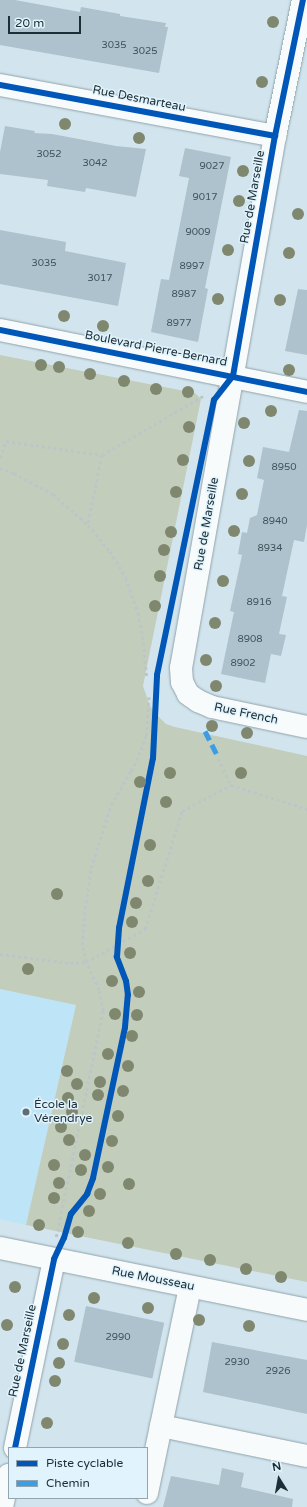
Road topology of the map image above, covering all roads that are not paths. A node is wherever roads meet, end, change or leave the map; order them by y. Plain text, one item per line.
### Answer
1 (303, 0) edge
2 (301, 42) edge
3 (0, 85) edge
4 (274, 136) junction
5 (0, 330) edge
6 (233, 376) junction
7 (307, 392) edge
8 (188, 694) joint
9 (307, 727) edge
10 (0, 1248) edge
11 (54, 1259) junction
12 (190, 1287) junction
13 (307, 1310) edge
14 (161, 1426) junction
15 (15, 1447) edge
16 (307, 1456) edge
17 (8, 1480) edge
18 (148, 1488) edge
19 (2, 1507) edge

1 - 2 street, Rue de Marseille
2 - 4 street, Rue de Marseille
3 - 4 street, Rue Desmarteau
4 - 6 street, Rue de Marseille
5 - 6 street, Boulevard Pierre-Bernard
6 - 7 street, Boulevard Pierre-Bernard
6 - 8 street, Rue de Marseille
8 - 9 street, Rue French
10 - 11 street, Rue Mousseau
11 - 12 street, Rue Mousseau
11 - 15 street, Rue de Marseille
12 - 13 street, Rue Mousseau
12 - 14 street
14 - 16 street
14 - 18 street
17 - 19 street

